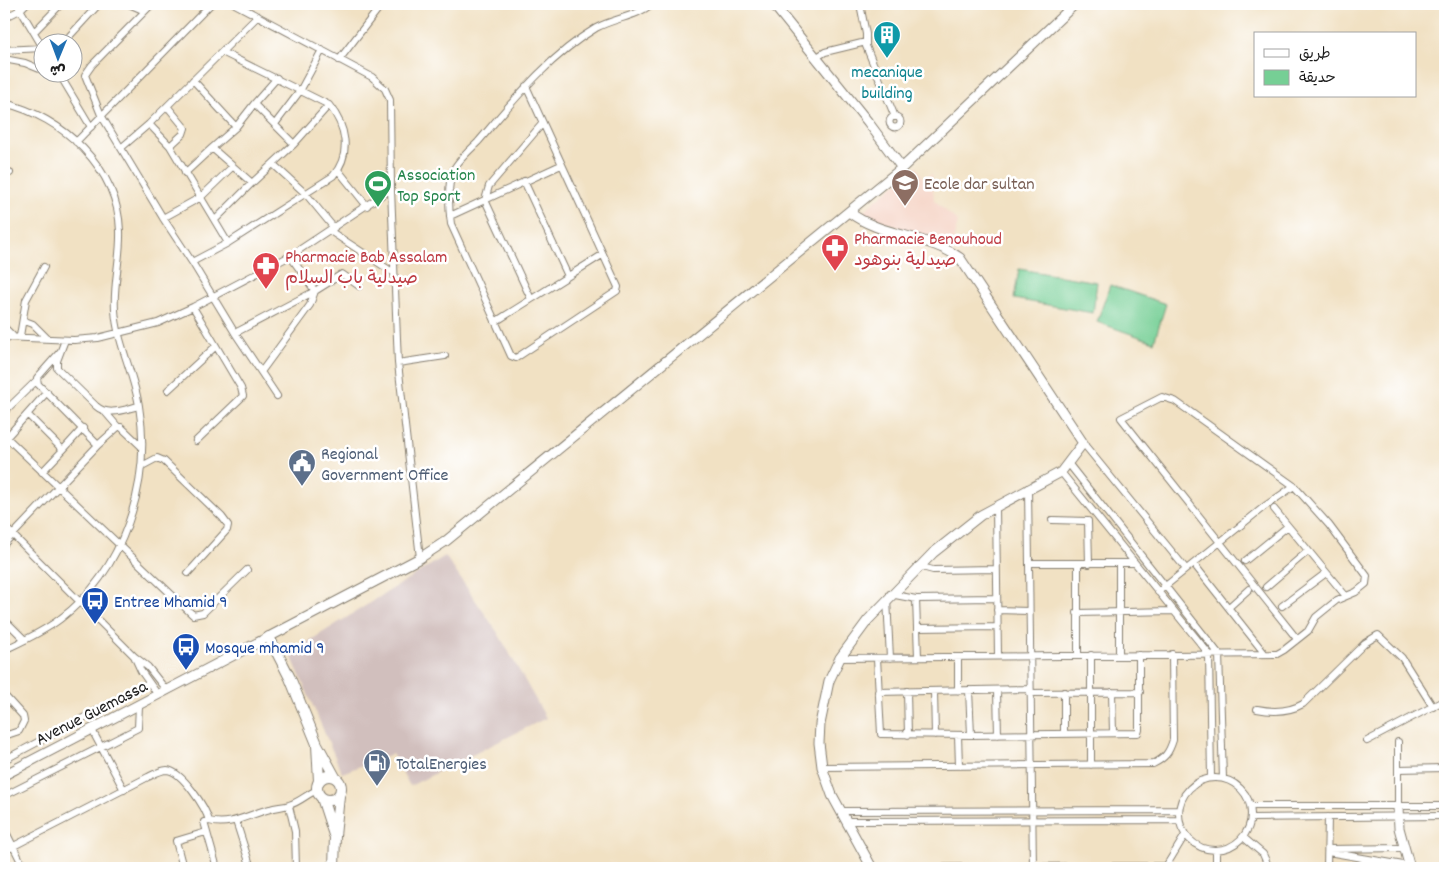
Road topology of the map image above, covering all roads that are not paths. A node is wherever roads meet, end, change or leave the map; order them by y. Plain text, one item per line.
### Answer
1 (26, 4) edge
2 (62, 4) edge
3 (99, 4) edge
4 (129, 4) edge
5 (152, 4) edge
6 (211, 4) edge
7 (235, 4) edge
8 (652, 4) edge
9 (773, 4) edge
10 (860, 4) edge
11 (1075, 4) edge
12 (379, 5) edge
13 (19, 7) edge
14 (145, 11) junction
15 (258, 16) junction
16 (4, 18) edge
17 (34, 32) joint
18 (73, 32) edge
19 (866, 42) junction
20 (32, 48) edge
21 (4, 50) edge
22 (322, 50) junction
23 (222, 52) junction
24 (817, 57) junction
25 (4, 59) edge
26 (340, 60) junction
27 (32, 67) edge
28 (277, 78) junction
29 (193, 80) junction
30 (64, 82) edge
31 (526, 86) junction
32 (300, 90) junction
33 (4, 103) edge
34 (254, 104) junction
35 (329, 105) junction
36 (167, 106) junction
37 (102, 114) junction
38 (894, 117) dead end
39 (149, 124) junction
40 (275, 124) junction
41 (542, 124) junction
42 (91, 127) junction
43 (236, 127) junction
44 (76, 142) junction
45 (294, 144) junction
46 (170, 146) junction
47 (121, 148) junction
48 (212, 148) junction
49 (273, 164) junction
50 (561, 164) junction
51 (232, 166) junction
52 (902, 168) junction
53 (338, 170) junction
54 (186, 173) junction
55 (524, 181) junction
56 (252, 183) junction
57 (391, 189) junction
58 (306, 194) junction
59 (201, 197) junction
60 (485, 200) junction
61 (366, 206) junction
62 (849, 212) junction
63 (450, 216) junction
64 (163, 218) junction
65 (215, 220) junction
66 (332, 229) junction
67 (228, 243) junction
68 (602, 255) junction
69 (290, 256) junction
70 (192, 262) junction
71 (44, 266) dead end
72 (394, 273) junction
73 (568, 276) junction
74 (359, 286) dead end
75 (315, 291) junction
76 (213, 297) junction
77 (531, 299) junction
78 (193, 308) junction
79 (25, 321) junction
80 (495, 322) junction
81 (4, 327) edge
82 (235, 333) junction
83 (120, 334) junction
84 (12, 336) junction
85 (20, 336) junction
86 (4, 337) edge
87 (47, 338) junction
88 (65, 340) junction
89 (216, 346) junction
90 (60, 352) junction
91 (445, 356) dead end
92 (398, 364) junction
93 (261, 372) junction
94 (37, 380) junction
95 (168, 390) dead end
96 (47, 392) junction
97 (277, 396) dead end
98 (139, 406) junction
99 (4, 412) edge
100 (105, 412) junction
101 (28, 414) junction
102 (118, 426) junction
103 (83, 428) junction
104 (5, 436) edge
105 (196, 440) dead end
106 (1083, 442) junction
107 (98, 445) junction
108 (144, 449) junction
109 (63, 450) junction
110 (1068, 463) junction
111 (142, 466) junction
112 (42, 472) junction
113 (1061, 472) junction
114 (1294, 486) junction
115 (58, 488) junction
116 (1028, 488) junction
117 (996, 507) junction
118 (1274, 509) dead end
119 (1052, 520) dead end
120 (4, 526) edge
121 (1288, 526) junction
122 (13, 535) junction
123 (1218, 543) junction
124 (4, 544) edge
125 (119, 546) junction
126 (1308, 550) junction
127 (420, 558) junction
128 (1245, 561) dead end
129 (1029, 563) junction
130 (1135, 563) junction
131 (1078, 564) junction
132 (1089, 564) junction
133 (1119, 564) junction
134 (918, 566) junction
135 (1197, 568) dead end
136 (996, 569) junction
137 (1186, 569) junction
138 (247, 570) dead end
139 (188, 573) dead end
140 (1326, 573) junction
141 (1167, 585) junction
142 (1266, 587) dead end
143 (1248, 589) dead end
144 (1158, 592) junction
145 (1345, 595) junction
146 (889, 596) junction
147 (997, 598) junction
148 (916, 599) junction
149 (80, 601) junction
150 (1282, 606) dead end
151 (1229, 607) junction
152 (997, 610) junction
153 (1029, 611) junction
154 (1077, 612) junction
155 (1118, 612) junction
156 (1174, 612) junction
157 (4, 619) edge
158 (997, 627) junction
159 (918, 628) junction
160 (269, 637) junction
161 (25, 640) junction
162 (1297, 640) junction
163 (4, 650) edge
164 (1172, 654) junction
165 (1209, 654) junction
166 (1219, 654) junction
167 (1265, 654) junction
168 (1078, 655) junction
169 (1091, 655) junction
170 (1119, 655) junction
171 (1139, 655) junction
172 (998, 656) junction
173 (1029, 656) junction
174 (135, 657) junction
175 (918, 657) junction
176 (958, 657) junction
177 (840, 658) junction
178 (878, 658) junction
179 (890, 658) junction
180 (149, 683) junction
181 (958, 690) junction
182 (969, 690) junction
183 (997, 690) junction
184 (168, 691) junction
185 (907, 691) junction
186 (934, 691) junction
187 (1030, 691) junction
188 (878, 692) junction
189 (1064, 692) junction
190 (1091, 692) junction
191 (1112, 692) junction
192 (1140, 692) junction
193 (4, 695) edge
194 (158, 695) junction
195 (1445, 700) edge
196 (139, 705) junction
197 (1433, 707) junction
198 (1256, 710) dead end
199 (92, 730) junction
200 (1064, 733) junction
201 (1092, 733) junction
202 (1113, 733) junction
203 (1030, 734) junction
204 (908, 735) junction
205 (935, 735) junction
206 (958, 735) junction
207 (970, 735) junction
208 (998, 735) junction
209 (4, 736) edge
210 (1367, 741) dead end
211 (1398, 742) dead end
212 (318, 744) junction
213 (101, 746) junction
214 (4, 760) edge
215 (1091, 764) junction
216 (1031, 765) junction
217 (958, 766) junction
218 (822, 767) junction
219 (1445, 768) edge
220 (1398, 769) junction
221 (4, 775) edge
222 (335, 777) junction
223 (1211, 778) junction
224 (1223, 778) junction
225 (124, 790) junction
226 (319, 790) junction
227 (4, 796) edge
228 (339, 796) junction
229 (289, 806) junction
230 (1251, 806) junction
231 (1398, 806) junction
232 (1445, 806) edge
233 (1032, 809) junction
234 (1179, 810) junction
235 (841, 811) junction
236 (1445, 816) edge
237 (1398, 817) junction
238 (1251, 818) junction
239 (1328, 818) junction
240 (1179, 820) junction
241 (209, 821) junction
242 (236, 821) junction
243 (847, 821) junction
244 (1032, 821) junction
245 (4, 828) edge
246 (206, 832) junction
247 (1185, 834) junction
248 (335, 836) junction
249 (1243, 837) junction
250 (13, 846) junction
251 (1404, 848) junction
252 (1216, 850) junction
253 (1328, 850) junction
254 (4, 851) edge
255 (1363, 858) junction
256 (1380, 865) edge
257 (1130, 867) edge
258 (1165, 867) edge
259 (1409, 867) edge
260 (24, 868) edge
261 (183, 868) edge
262 (217, 868) edge
263 (251, 868) edge
264 (296, 868) edge
265 (334, 868) edge
266 (872, 868) edge
267 (1033, 868) edge
268 (1068, 868) edge
269 (1216, 868) edge
270 (1268, 868) edge
271 (1327, 868) edge
272 (1361, 868) edge

1 - 13 street
2 - 17 street
3 - 18 street
4 - 14 street
5 - 14 street
6 - 37 street
7 - 15 street
8 - 31 street
9 - 24 main road
10 - 19 street
11 - 52 main road, Avenue Guemassa
12 - 26 street
13 - 16 street
13 - 17 street
14 - 37 street
15 - 22 street
15 - 23 street
19 - 24 street
19 - 38 street
20 - 21 street
22 - 26 street
22 - 32 street
23 - 28 street
23 - 29 street
24 - 52 main road
25 - 27 street
26 - 57 street
28 - 32 street
28 - 34 street
29 - 36 street
29 - 43 street
30 - 42 street
31 - 41 street
31 - 63 street
32 - 35 street
32 - 40 street
33 - 44 street
34 - 40 street
34 - 43 street
35 - 45 street
35 - 53 street
36 - 39 street
36 - 46 street
37 - 42 street
37 - 47 street
39 - 46 street
39 - 47 street
40 - 45 street
41 - 50 street
41 - 60 street
42 - 44 street
43 - 48 street
44 - 83 street
45 - 49 street
46 - 54 street
47 - 64 street
48 - 51 street
48 - 54 street
49 - 56 street
49 - 58 street
50 - 55 street
50 - 68 street
51 - 56 street
51 - 59 street
52 - 62 main road, Avenue Guemassa
53 - 58 street
53 - 61 street
54 - 59 street
55 - 60 street
55 - 73 street
56 - 65 street
57 - 61 street
57 - 72 street
58 - 66 street
58 - 67 street
59 - 64 street
59 - 65 street
60 - 63 street
60 - 77 street
61 - 66 street
62 - 106 main road
62 - 127 main road, Avenue Guemassa
63 - 80 street
64 - 70 street
65 - 67 street
66 - 69 street
66 - 72 street
67 - 70 street
68 - 73 street
68 - 80 street
69 - 75 street
69 - 76 street
70 - 76 street
71 - 79 street
72 - 92 street
73 - 77 street
74 - 75 street
75 - 82 street
75 - 93 street
76 - 78 street
76 - 82 street
77 - 80 street
78 - 83 street
78 - 89 street
79 - 85 street
79 - 87 street
81 - 84 street
82 - 93 street
83 - 88 street
83 - 98 street
84 - 85 street
84 - 86 street
85 - 87 street
87 - 88 street
88 - 90 street
89 - 95 street
89 - 105 street
90 - 94 street
90 - 100 street
91 - 92 street
92 - 127 street
93 - 97 street
94 - 96 street
94 - 99 street
96 - 101 street
96 - 103 street
98 - 100 street
98 - 108 street
100 - 102 street
101 - 104 street
101 - 109 street
102 - 107 street
102 - 108 street
103 - 107 street
103 - 109 street
104 - 112 street
106 - 110 main road
106 - 137 street
107 - 115 street
108 - 111 street
109 - 112 street
110 - 113 main road
110 - 141 street
111 - 125 street
111 - 139 street
112 - 115 street
113 - 116 main road
113 - 130 street
114 - 123 street
114 - 123 street
114 - 145 street
115 - 122 street
115 - 125 street
116 - 117 main road
116 - 129 street
117 - 134 main road
117 - 136 street
118 - 121 street
119 - 132 street
120 - 122 street
121 - 126 street
121 - 128 street
122 - 124 street
122 - 149 street
123 - 137 street
123 - 162 street
125 - 138 street
125 - 149 street
126 - 140 street
126 - 142 street
127 - 160 main road, Avenue Guemassa
129 - 131 street
129 - 153 street
130 - 133 street
130 - 144 street
131 - 132 street
131 - 154 street
132 - 133 street
133 - 155 street
134 - 136 street
134 - 146 main road
135 - 151 street
136 - 147 street
137 - 141 street
140 - 145 street
140 - 150 street
141 - 144 street
141 - 166 street
143 - 151 street
144 - 156 street
145 - 162 street
146 - 148 street
146 - 177 main road
146 - 179 street
147 - 148 street
147 - 152 street
148 - 159 street
149 - 161 street
149 - 174 street
151 - 167 street
152 - 153 street
152 - 158 street
153 - 173 street
154 - 155 street
154 - 168 street
155 - 156 street
155 - 170 street
156 - 165 street
157 - 161 street
158 - 159 street
158 - 172 street
159 - 175 street
160 - 184 main road, Avenue Guemassa
160 - 212 main road
161 - 163 street
162 - 167 street
164 - 165 street
164 - 171 street
164 - 215 street
165 - 166 street
165 - 223 street
166 - 167 street
166 - 224 street
168 - 169 street
168 - 173 street
169 - 170 street
169 - 190 street
170 - 171 street
171 - 192 street
172 - 173 street
172 - 176 street
173 - 187 street
174 - 180 street
174 - 184 street
175 - 176 street
175 - 179 street
176 - 181 street
177 - 178 street
177 - 218 main road
178 - 179 street
178 - 188 street
180 - 194 street
180 - 214 street
181 - 182 street
181 - 186 street
182 - 183 street
182 - 207 street
183 - 187 street
183 - 208 street
184 - 194 main road, Avenue Guemassa
185 - 186 street
185 - 188 street
185 - 204 street
186 - 205 street
187 - 189 street
187 - 203 street
188 - 204 street
189 - 190 street
189 - 200 street
190 - 191 street
190 - 201 street
191 - 192 street
191 - 202 street
192 - 202 street
193 - 209 street
194 - 196 main road, Avenue Guemassa
195 - 197 street
196 - 199 main road, Avenue Guemassa
196 - 213 street
197 - 198 street
197 - 210 street
199 - 213 street
199 - 221 main road, Avenue Guemassa
200 - 201 street
200 - 203 street
201 - 202 street
201 - 215 street
203 - 208 street
203 - 216 street
204 - 205 street
205 - 206 street
206 - 207 street
206 - 217 street
207 - 208 street
211 - 220 street
212 - 222 main road
212 - 226 main road
213 - 225 street
213 - 227 street
215 - 216 street
216 - 217 street
216 - 233 street
217 - 218 street
218 - 235 main road
219 - 220 street
220 - 231 street
222 - 226 main road
222 - 228 main road
223 - 224 street
223 - 234 street
224 - 230 street
225 - 241 street
225 - 250 street
226 - 228 main road
226 - 229 street
226 - 248 main road
228 - 248 main road
229 - 242 street
229 - 264 street
230 - 231 street
230 - 238 street
231 - 232 street
231 - 237 main road
233 - 234 street
233 - 235 street
233 - 244 street
234 - 240 street
235 - 243 main road
236 - 237 street
237 - 239 street
237 - 251 main road
238 - 239 street
238 - 249 street
239 - 253 street
240 - 244 street
240 - 247 street
241 - 242 street
241 - 246 street
242 - 263 street
243 - 244 street
243 - 266 main road
244 - 267 street
245 - 250 street
246 - 261 street
246 - 262 street
247 - 252 street
247 - 258 street
248 - 265 main road
249 - 252 street
249 - 270 street
250 - 254 street
250 - 260 street
251 - 253 street
251 - 259 main road
252 - 269 street
253 - 255 street
253 - 271 street
255 - 256 street
255 - 272 street
256 - 259 street
257 - 258 street
257 - 268 street
266 - 267 street
267 - 268 street

